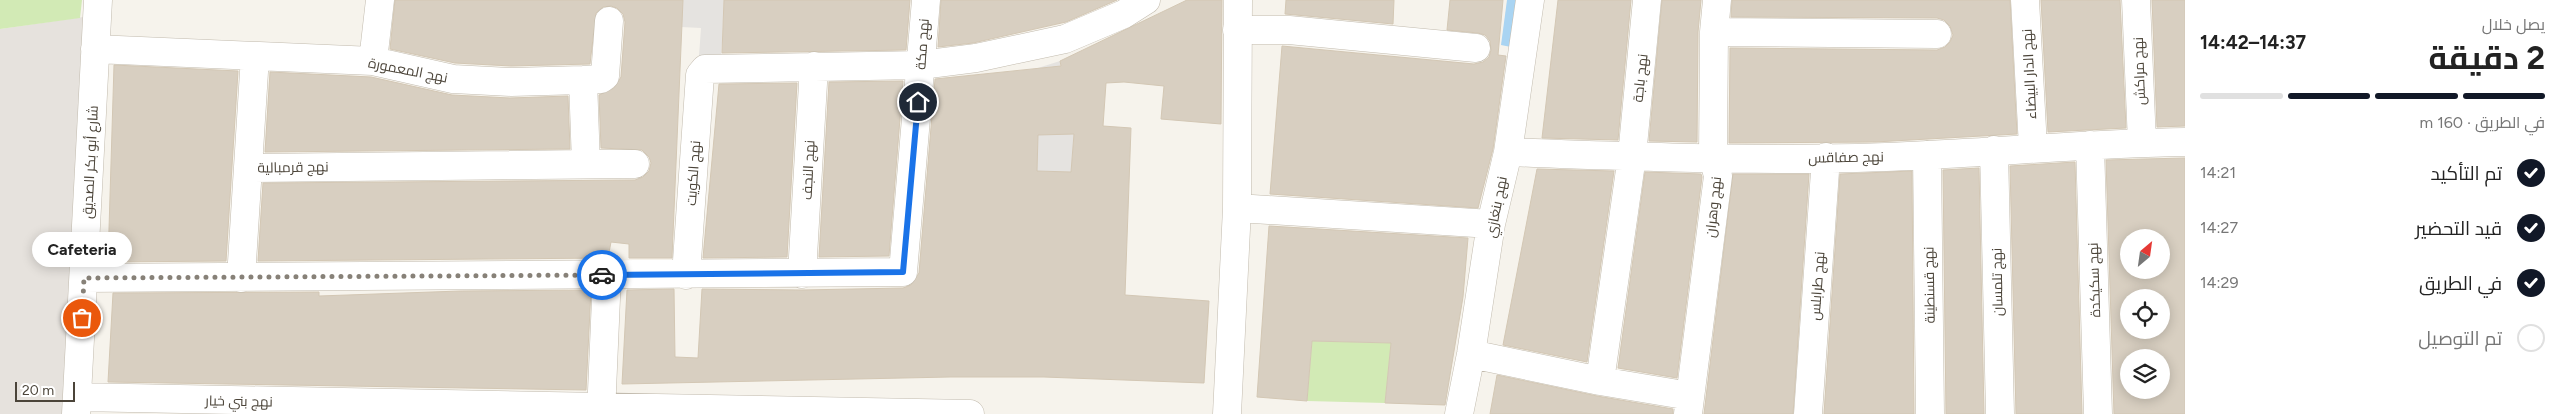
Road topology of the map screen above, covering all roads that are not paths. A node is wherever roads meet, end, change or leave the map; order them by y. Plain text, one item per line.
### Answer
1 (98, 0) edge
2 (380, 0) edge
3 (926, 0) edge
4 (1146, 0) edge
5 (1238, 0) edge
6 (1530, 0) edge
7 (1648, 0) edge
8 (1717, 0) edge
9 (2025, 0) edge
10 (2136, 0) edge
11 (609, 21) dead end
12 (1237, 30) junction
13 (1714, 32) junction
14 (1937, 34) dead end
15 (1476, 48) dead end
16 (95, 49) junction
17 (255, 56) junction
18 (373, 61) junction
19 (921, 65) junction
20 (814, 66) junction
21 (583, 80) junction
22 (2185, 142) edge
23 (2142, 143) junction
24 (2090, 145) junction
25 (2033, 147) junction
26 (1994, 150) junction
27 (1508, 152) junction
28 (1927, 155) junction
29 (1632, 156) junction
30 (1714, 157) junction
31 (1826, 157) junction
32 (586, 164) junction
33 (253, 168) junction
34 (1237, 208) junction
35 (1492, 224) junction
36 (802, 274) junction
37 (607, 275) junction
38 (686, 275) junction
39 (84, 278) junction
40 (241, 278) junction
41 (1471, 354) junction
42 (1600, 382) junction
43 (1689, 405) edge
44 (77, 406) edge
45 (601, 411) edge
46 (970, 414) edge
47 (1212, 414) edge
48 (1228, 414) edge
49 (1459, 414) edge
50 (1808, 414) edge
51 (1930, 414) edge
52 (2000, 414) edge
53 (2098, 414) edge

1 - 16 street, شارع أبو بكر الصديق
2 - 18 street
3 - 19 street, نهج مكة
4 - 19 street
5 - 12 street
6 - 27 street, نهج بنغازي
7 - 29 street, نهج باجة
8 - 13 street, نهج وهران
9 - 25 street, نهج الدار البيضاء
10 - 23 street, نهج مراكش
11 - 21 street, نهج المعمورة
12 - 15 street
12 - 34 street
13 - 14 street
13 - 30 street, نهج وهران
16 - 17 street, نهج المعمورة
16 - 39 street, شارع أبو بكر الصديق
17 - 18 street, نهج المعمورة
17 - 33 street
18 - 21 street, نهج المعمورة
19 - 20 street
19 - 36 street, نهج مكة
20 - 36 street, نهج النجف
20 - 38 street, نهج الكويت
21 - 32 street
22 - 23 street, نهج صفاقس
23 - 24 street, نهج صفاقس
24 - 25 street, نهج صفاقس
24 - 53 street, نهج سكيكدة
25 - 26 street, نهج صفاقس
26 - 28 street, نهج صفاقس
26 - 52 street, نهج تلمسان
27 - 29 street, نهج صفاقس
27 - 35 street, نهج بنغازي
28 - 31 street, نهج صفاقس
28 - 51 street, نهج قسنطينة
29 - 30 street, نهج صفاقس
29 - 42 street, نهج باجة
30 - 31 street, نهج صفاقس
30 - 43 street, نهج وهران
31 - 50 street, نهج طرابلس
32 - 33 street, نهج قرمبالية
32 - 33 street, نهج قرمبالية
33 - 40 street
34 - 35 street
34 - 48 street
35 - 41 street, نهج بنغازي
36 - 38 street
37 - 38 street
37 - 40 street
37 - 45 street
39 - 40 street
39 - 44 street, شارع أبو بكر الصديق
41 - 42 street
41 - 49 street, نهج بنغازي
42 - 43 street
44 - 45 street, نهج بني خيار
45 - 46 street, نهج بني خيار
47 - 48 street

